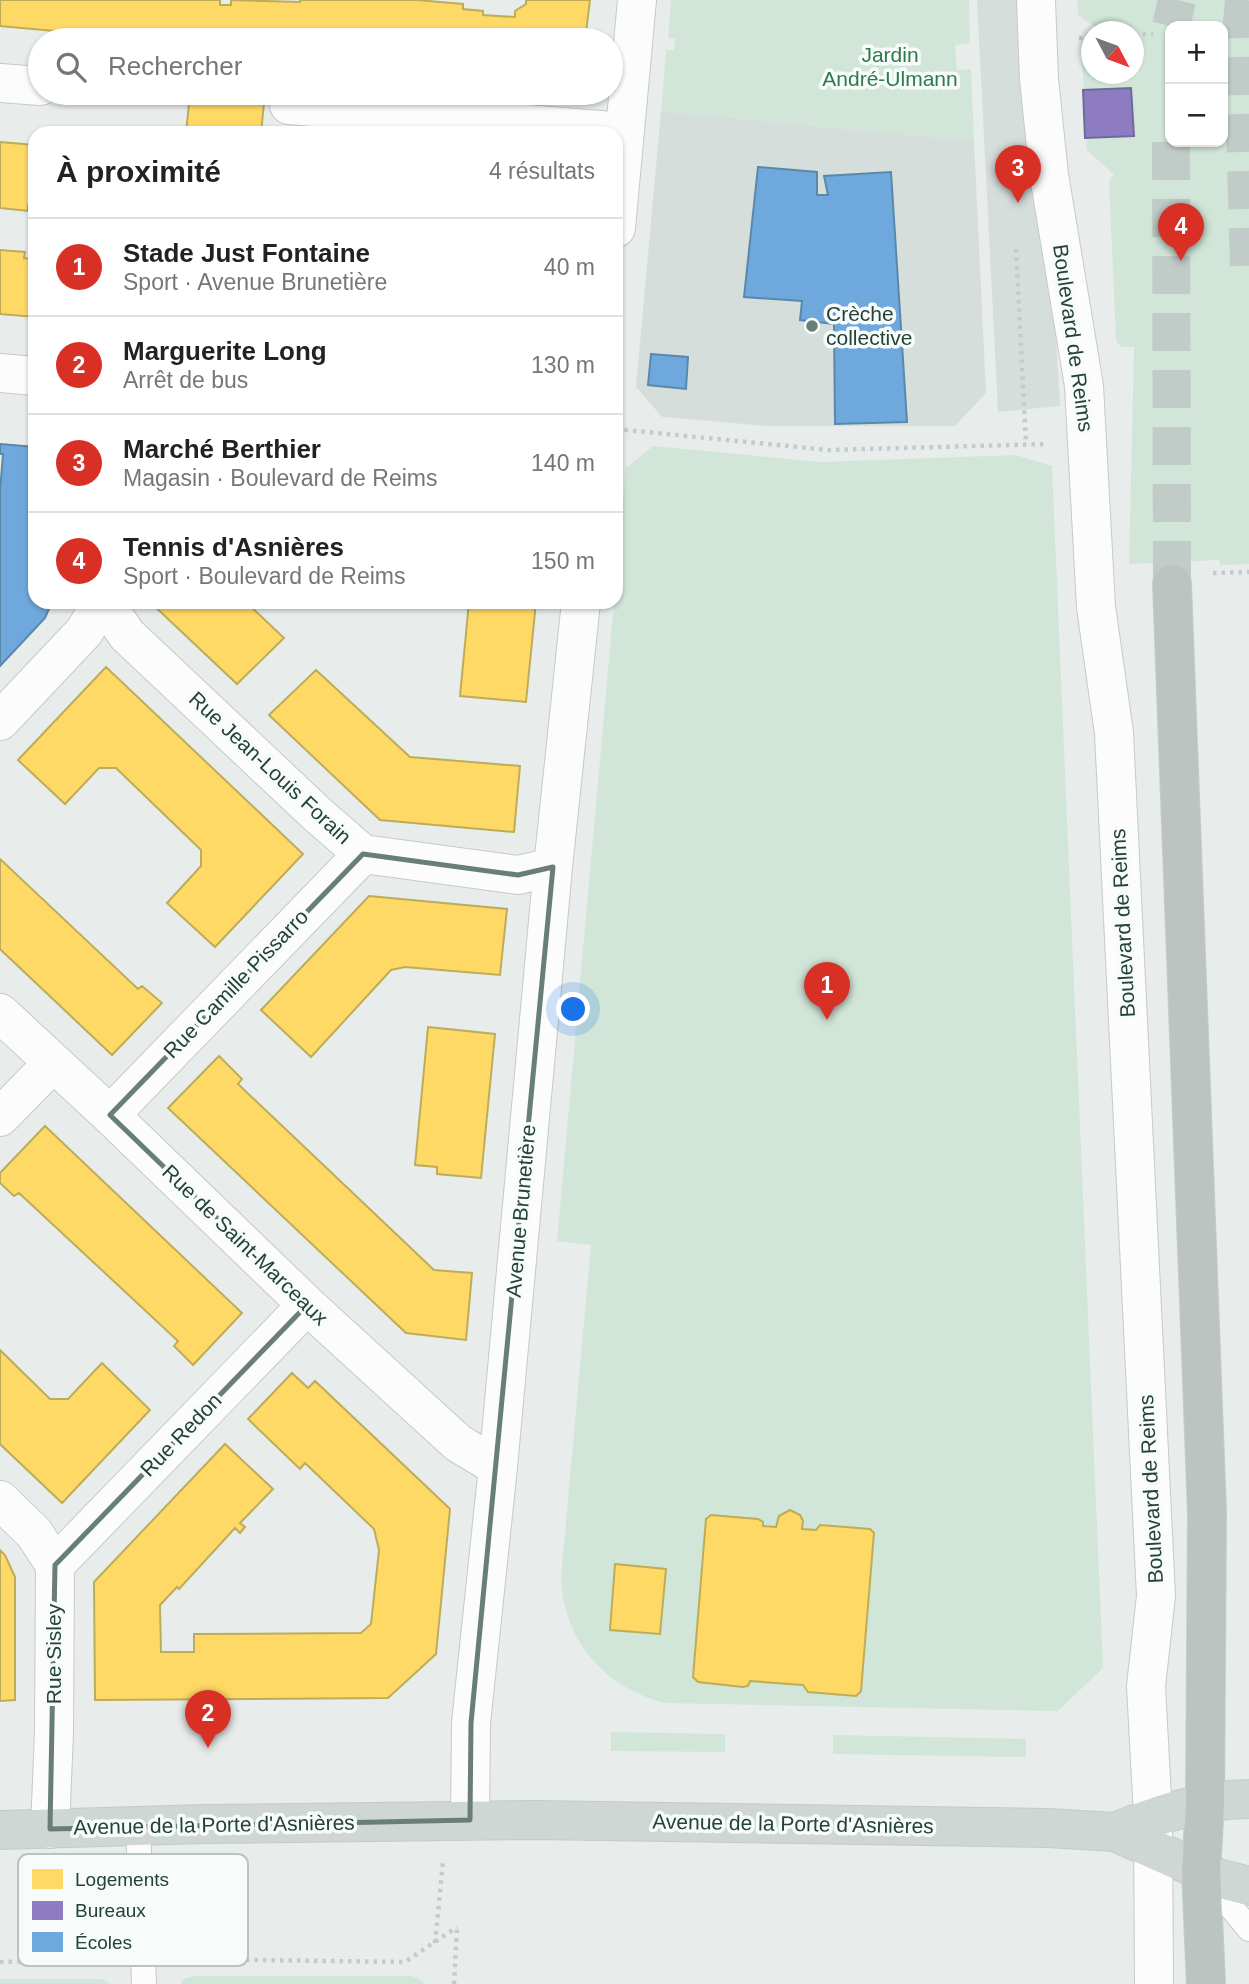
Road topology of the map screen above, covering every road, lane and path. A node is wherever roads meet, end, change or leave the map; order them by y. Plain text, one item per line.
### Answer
1 (637, 0) edge
2 (1036, 0) edge
3 (1144, 34) edge
4 (1153, 34) dead end
5 (0, 83) edge
6 (28, 85) edge
7 (289, 105) dead end
8 (550, 126) edge
9 (624, 132) joint
10 (623, 144) edge
11 (0, 373) edge
12 (28, 375) edge
13 (1088, 426) junction
14 (623, 430) edge
15 (1249, 572) edge
16 (1211, 573) dead end
17 (1172, 584) tunnel mouth
18 (99, 609) edge
19 (108, 609) edge
20 (580, 609) edge
21 (0, 721) edge
22 (363, 854) junction
23 (553, 867) junction
24 (0, 1013) edge
25 (53, 1063) junction
26 (110, 1115) junction
27 (0, 1117) edge
28 (307, 1305) junction
29 (498, 1467) junction
30 (0, 1500) edge
31 (55, 1565) junction
32 (1248, 1799) edge
33 (1205, 1803) junction
34 (470, 1820) junction
35 (138, 1826) junction
36 (50, 1829) junction
37 (0, 1830) edge
38 (1152, 1833) junction
39 (139, 1854) edge
40 (1202, 1871) junction
41 (1249, 1886) edge
42 (1249, 1929) edge
43 (435, 1943) junction
44 (248, 1960) edge
45 (0, 1962) edge
46 (18, 1962) edge
47 (143, 1966) edge
48 (144, 1984) edge
49 (454, 1984) edge
50 (1154, 1984) edge
51 (1206, 1984) edge

1 - 9 street
2 - 13 street, Boulevard de Reims
3 - 4 path
5 - 6 street
7 - 8 street
9 - 10 street
11 - 12 street
13 - 14 path
13 - 38 street, Boulevard de Reims
15 - 16 path
17 - 33 highway
18 - 21 street
19 - 22 street, Rue Jean-Louis Forain
20 - 23 street, Avenue Brunetière
22 - 23 street, Rue Jean-Louis Forain
22 - 26 street, Rue Camille Pissarro
23 - 29 street, Avenue Brunetière
24 - 25 street, Rue de Saint-Marceaux
25 - 26 street, Rue de Saint-Marceaux
25 - 27 street
26 - 28 street, Rue de Saint-Marceaux
28 - 29 street, Rue de Saint-Marceaux
28 - 31 street, Rue Redon
29 - 34 street, Avenue Brunetière
30 - 31 street
31 - 36 street, Rue Sisley
32 - 33 main road
33 - 38 main road
33 - 40 highway
34 - 35 main road, Avenue de la Porte d'Asnières
34 - 38 main road, Avenue de la Porte d'Asnières
34 - 43 path
35 - 36 main road, Avenue de la Porte d'Asnières
35 - 39 lane
36 - 37 main road, Avenue de la Porte d'Asnières
38 - 40 main road, Avenue de la Porte d'Asnières
38 - 50 street, Boulevard de Reims
40 - 41 main road, Avenue de la Porte d'Asnières
40 - 42 lane, Avenue de la Porte d'Asnières
40 - 51 highway
43 - 44 path
43 - 49 path
45 - 46 path
47 - 48 lane

